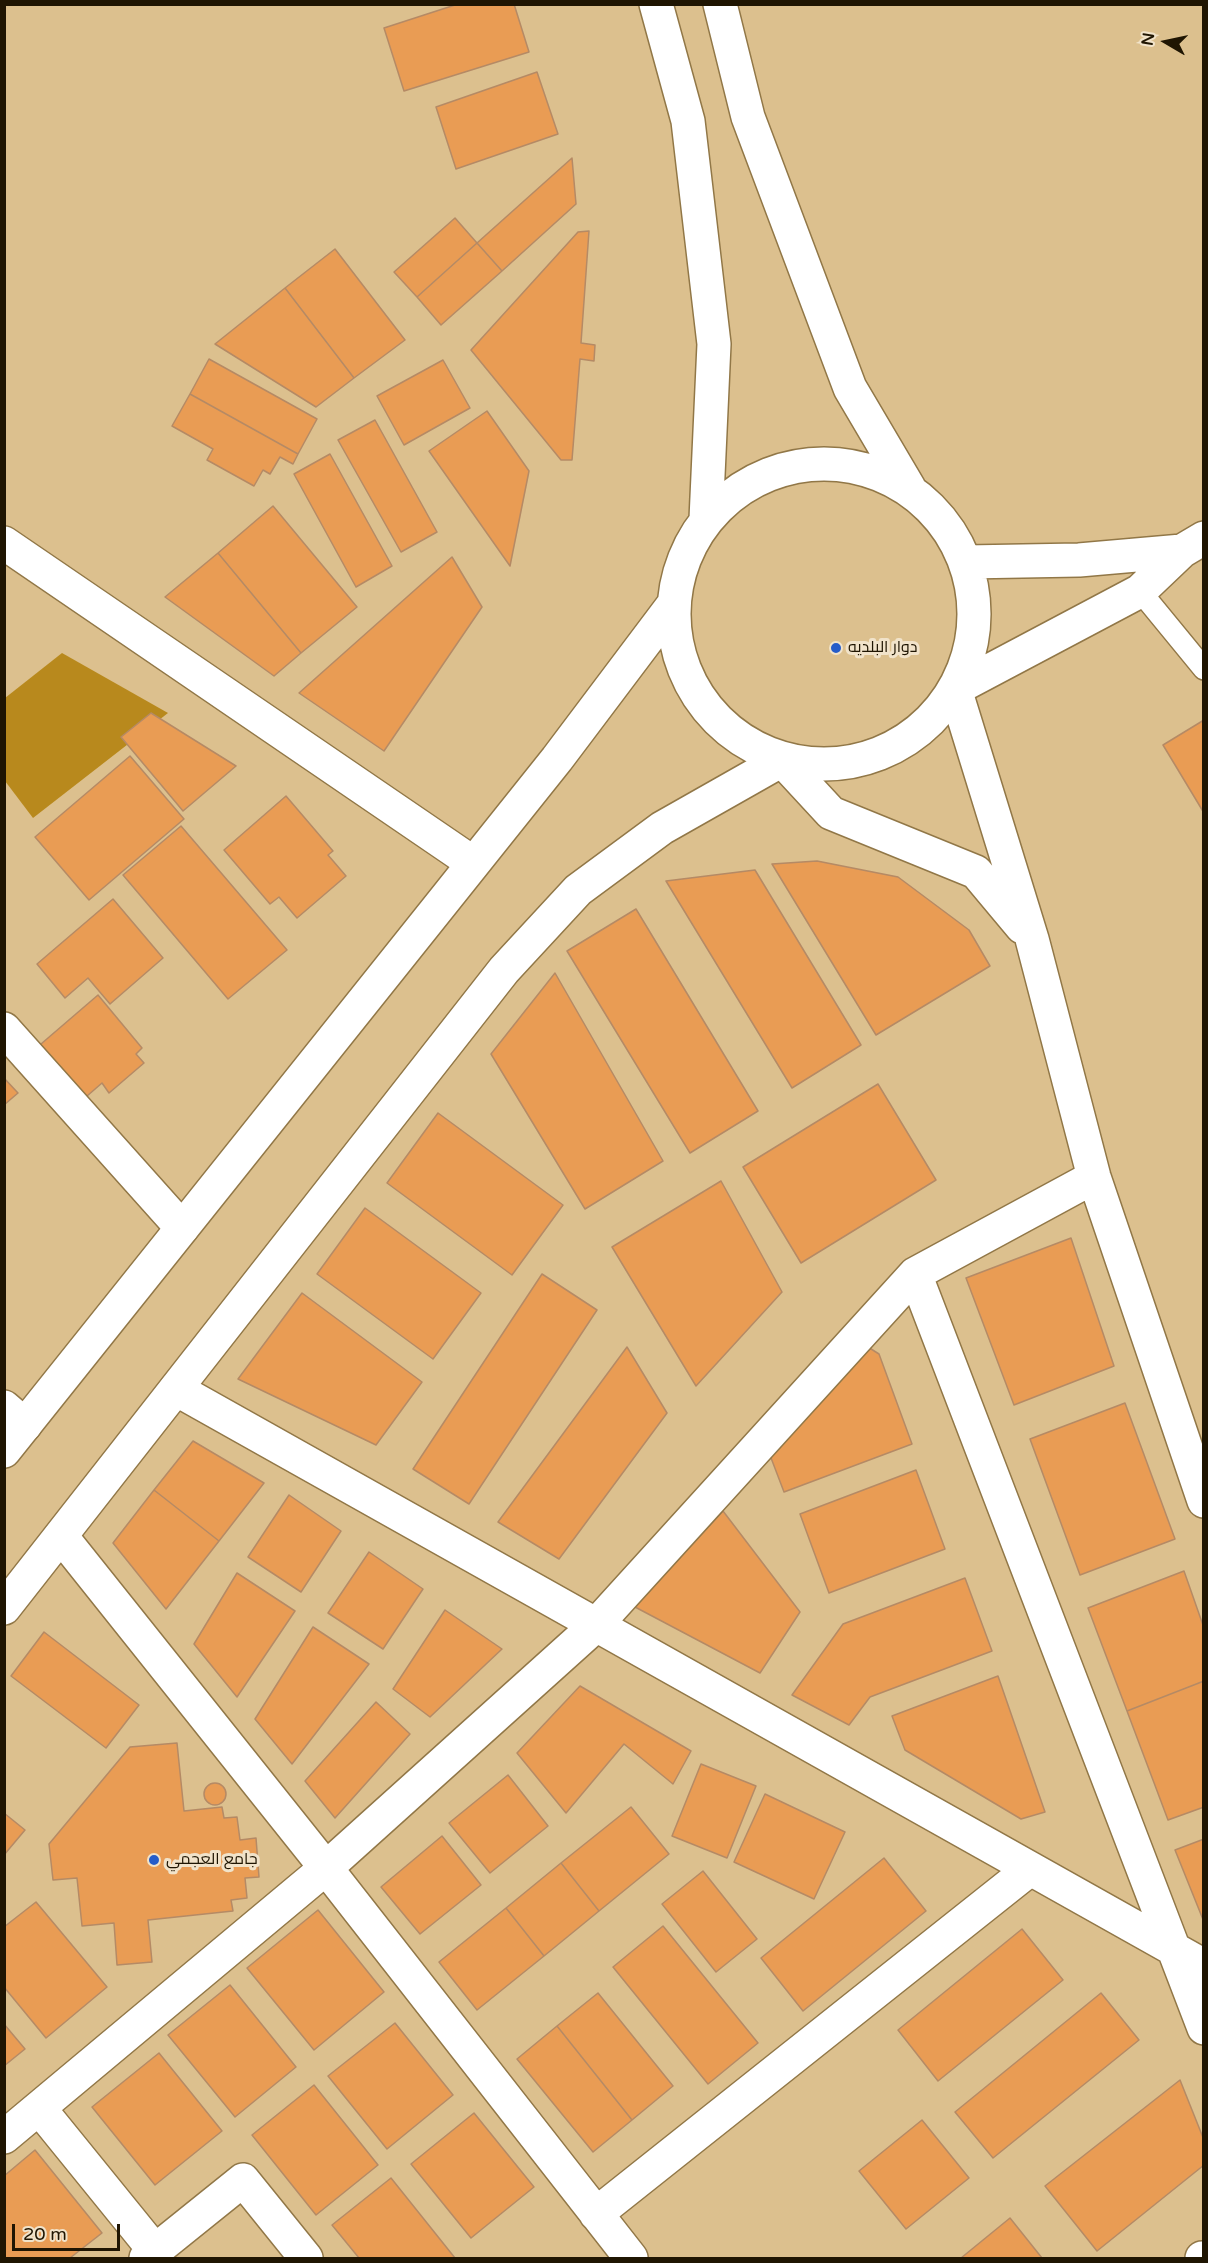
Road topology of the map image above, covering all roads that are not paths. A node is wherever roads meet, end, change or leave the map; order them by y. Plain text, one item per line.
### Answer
1 (656, 4) edge
2 (720, 4) edge
3 (909, 488) junction
4 (706, 519) junction
5 (4, 543) edge
6 (1193, 544) edge
7 (966, 562) junction
8 (1140, 591) junction
9 (673, 605) junction
10 (1203, 669) edge
11 (955, 689) junction
12 (782, 760) junction
13 (473, 863) junction
14 (1032, 939) junction
15 (4, 1029) edge
16 (1094, 1177) junction
17 (182, 1228) junction
18 (915, 1274) junction
19 (176, 1389) junction
20 (14, 1416) edge
21 (4, 1451) edge
22 (1203, 1501) edge
23 (61, 1536) junction
24 (4, 1608) edge
25 (595, 1626) junction
26 (326, 1868) junction
27 (1030, 1869) junction
28 (1171, 1948) junction
29 (1203, 1966) edge
30 (1203, 2028) edge
31 (39, 2108) junction
32 (4, 2137) edge
33 (596, 2214) junction
34 (151, 2255) edge
35 (306, 2259) edge
36 (631, 2259) edge

1 - 4 street
2 - 3 street
3 - 4 street
3 - 7 street
4 - 9 street
5 - 13 street
6 - 7 street
6 - 8 street
7 - 11 street
8 - 10 lane
8 - 11 street
9 - 12 street
9 - 13 street
11 - 12 street
11 - 14 street
12 - 14 street
12 - 19 street
13 - 17 street
14 - 16 street
15 - 17 street
16 - 18 street
16 - 22 street
17 - 20 street
18 - 25 street
18 - 28 street
19 - 23 street
19 - 25 street
20 - 21 street
23 - 24 street
23 - 26 street
25 - 26 street
25 - 27 street
26 - 31 street
26 - 33 street
27 - 28 street
27 - 33 street
28 - 29 street
28 - 30 street
31 - 32 street
31 - 34 street
33 - 36 street
34 - 35 street

